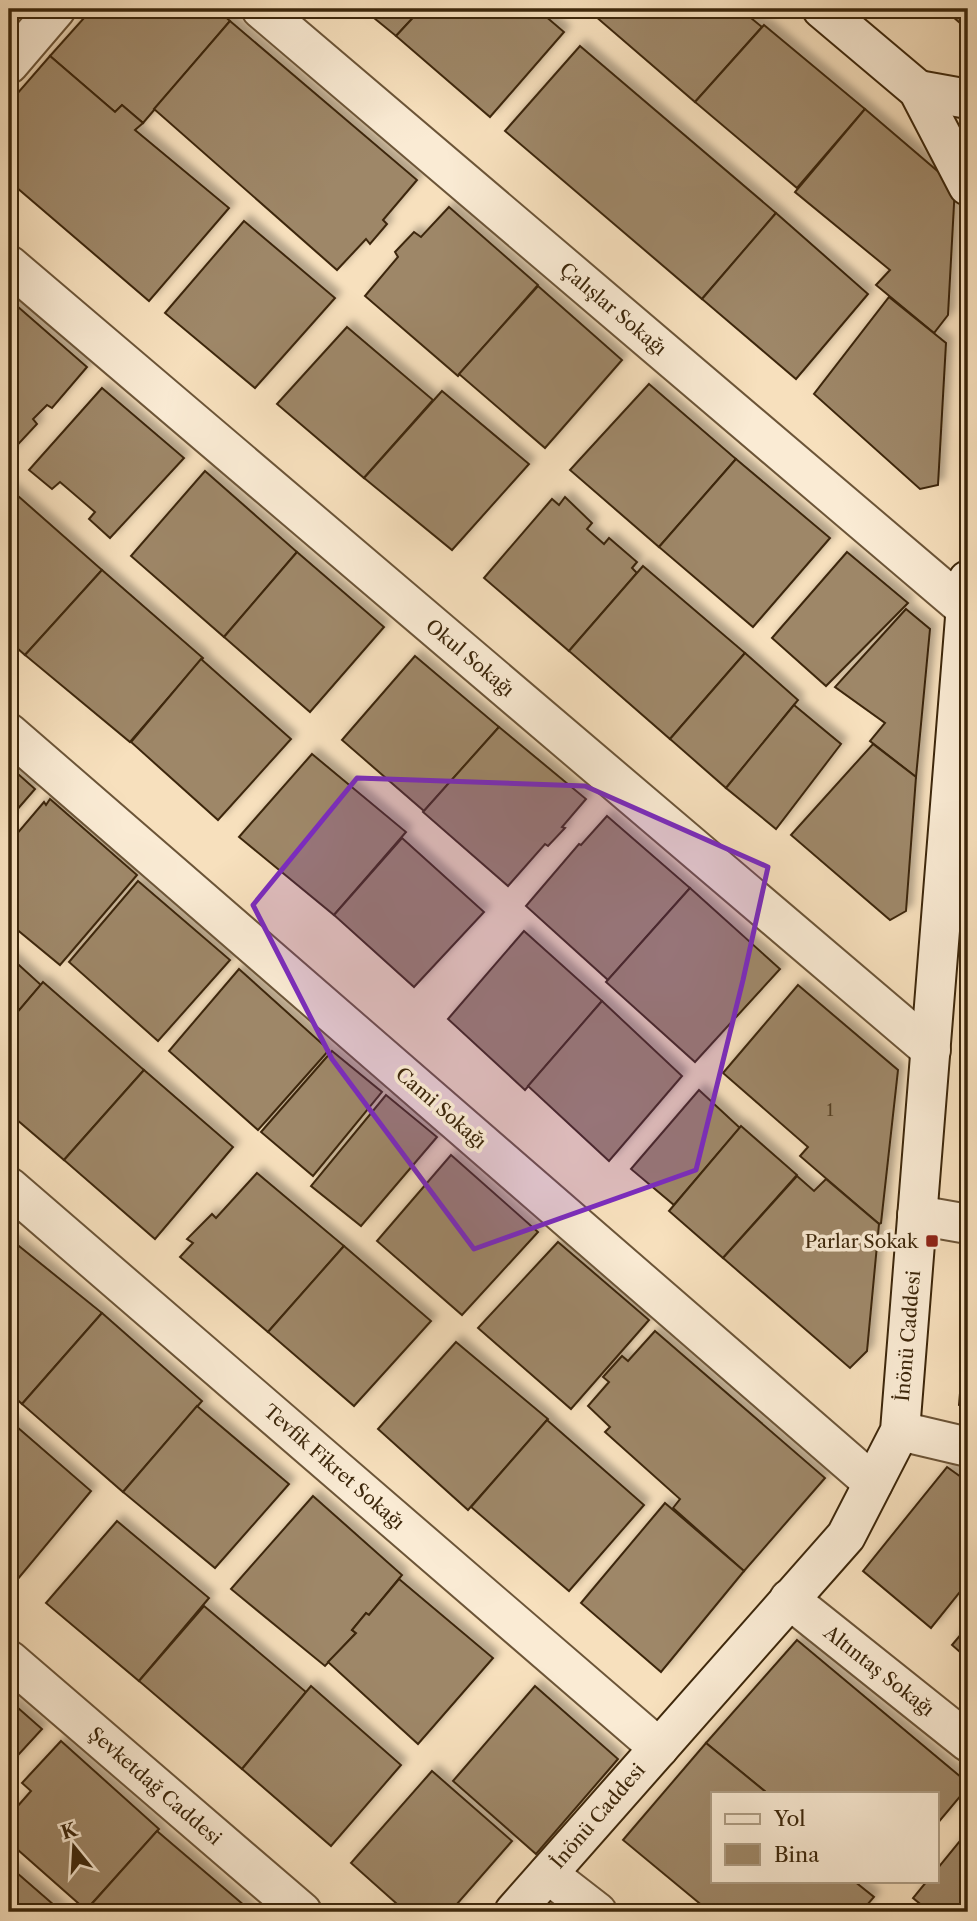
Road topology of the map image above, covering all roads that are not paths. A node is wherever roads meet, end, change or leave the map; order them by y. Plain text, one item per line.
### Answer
1 (56, 9) edge
2 (261, 9) edge
3 (822, 9) edge
4 (9, 64) edge
5 (918, 90) junction
6 (968, 99) edge
7 (968, 186) edge
8 (9, 265) edge
9 (967, 595) edge
10 (9, 733) edge
11 (962, 741) edge
12 (930, 1050) junction
13 (9, 1187) edge
14 (917, 1215) junction
15 (968, 1224) edge
16 (900, 1431) junction
17 (968, 1447) edge
18 (873, 1483) junction
19 (789, 1600) junction
20 (9, 1660) edge
21 (968, 1742) edge
22 (659, 1748) junction
23 (548, 1874) junction
24 (302, 1912) edge
25 (514, 1912) edge
26 (597, 1912) edge

1 - 4 street
2 - 9 street, Çalışlar Sokağı
3 - 5 street
5 - 6 street
5 - 7 street
8 - 12 street, Okul Sokağı
9 - 11 street, İnönü Caddesi
10 - 18 street, Cami Sokağı
11 - 12 street, İnönü Caddesi
12 - 14 street, İnönü Caddesi
13 - 22 street, Tevfik Fikret Sokağı
14 - 15 street
14 - 16 street, İnönü Caddesi
16 - 17 street
16 - 18 street, İnönü Caddesi
18 - 19 street, İnönü Caddesi
19 - 21 street, Altıntaş Sokağı
19 - 22 street, İnönü Caddesi
20 - 24 street, Şevketdağ Caddesi
22 - 23 street, İnönü Caddesi
23 - 25 street, İnönü Caddesi
23 - 26 street

